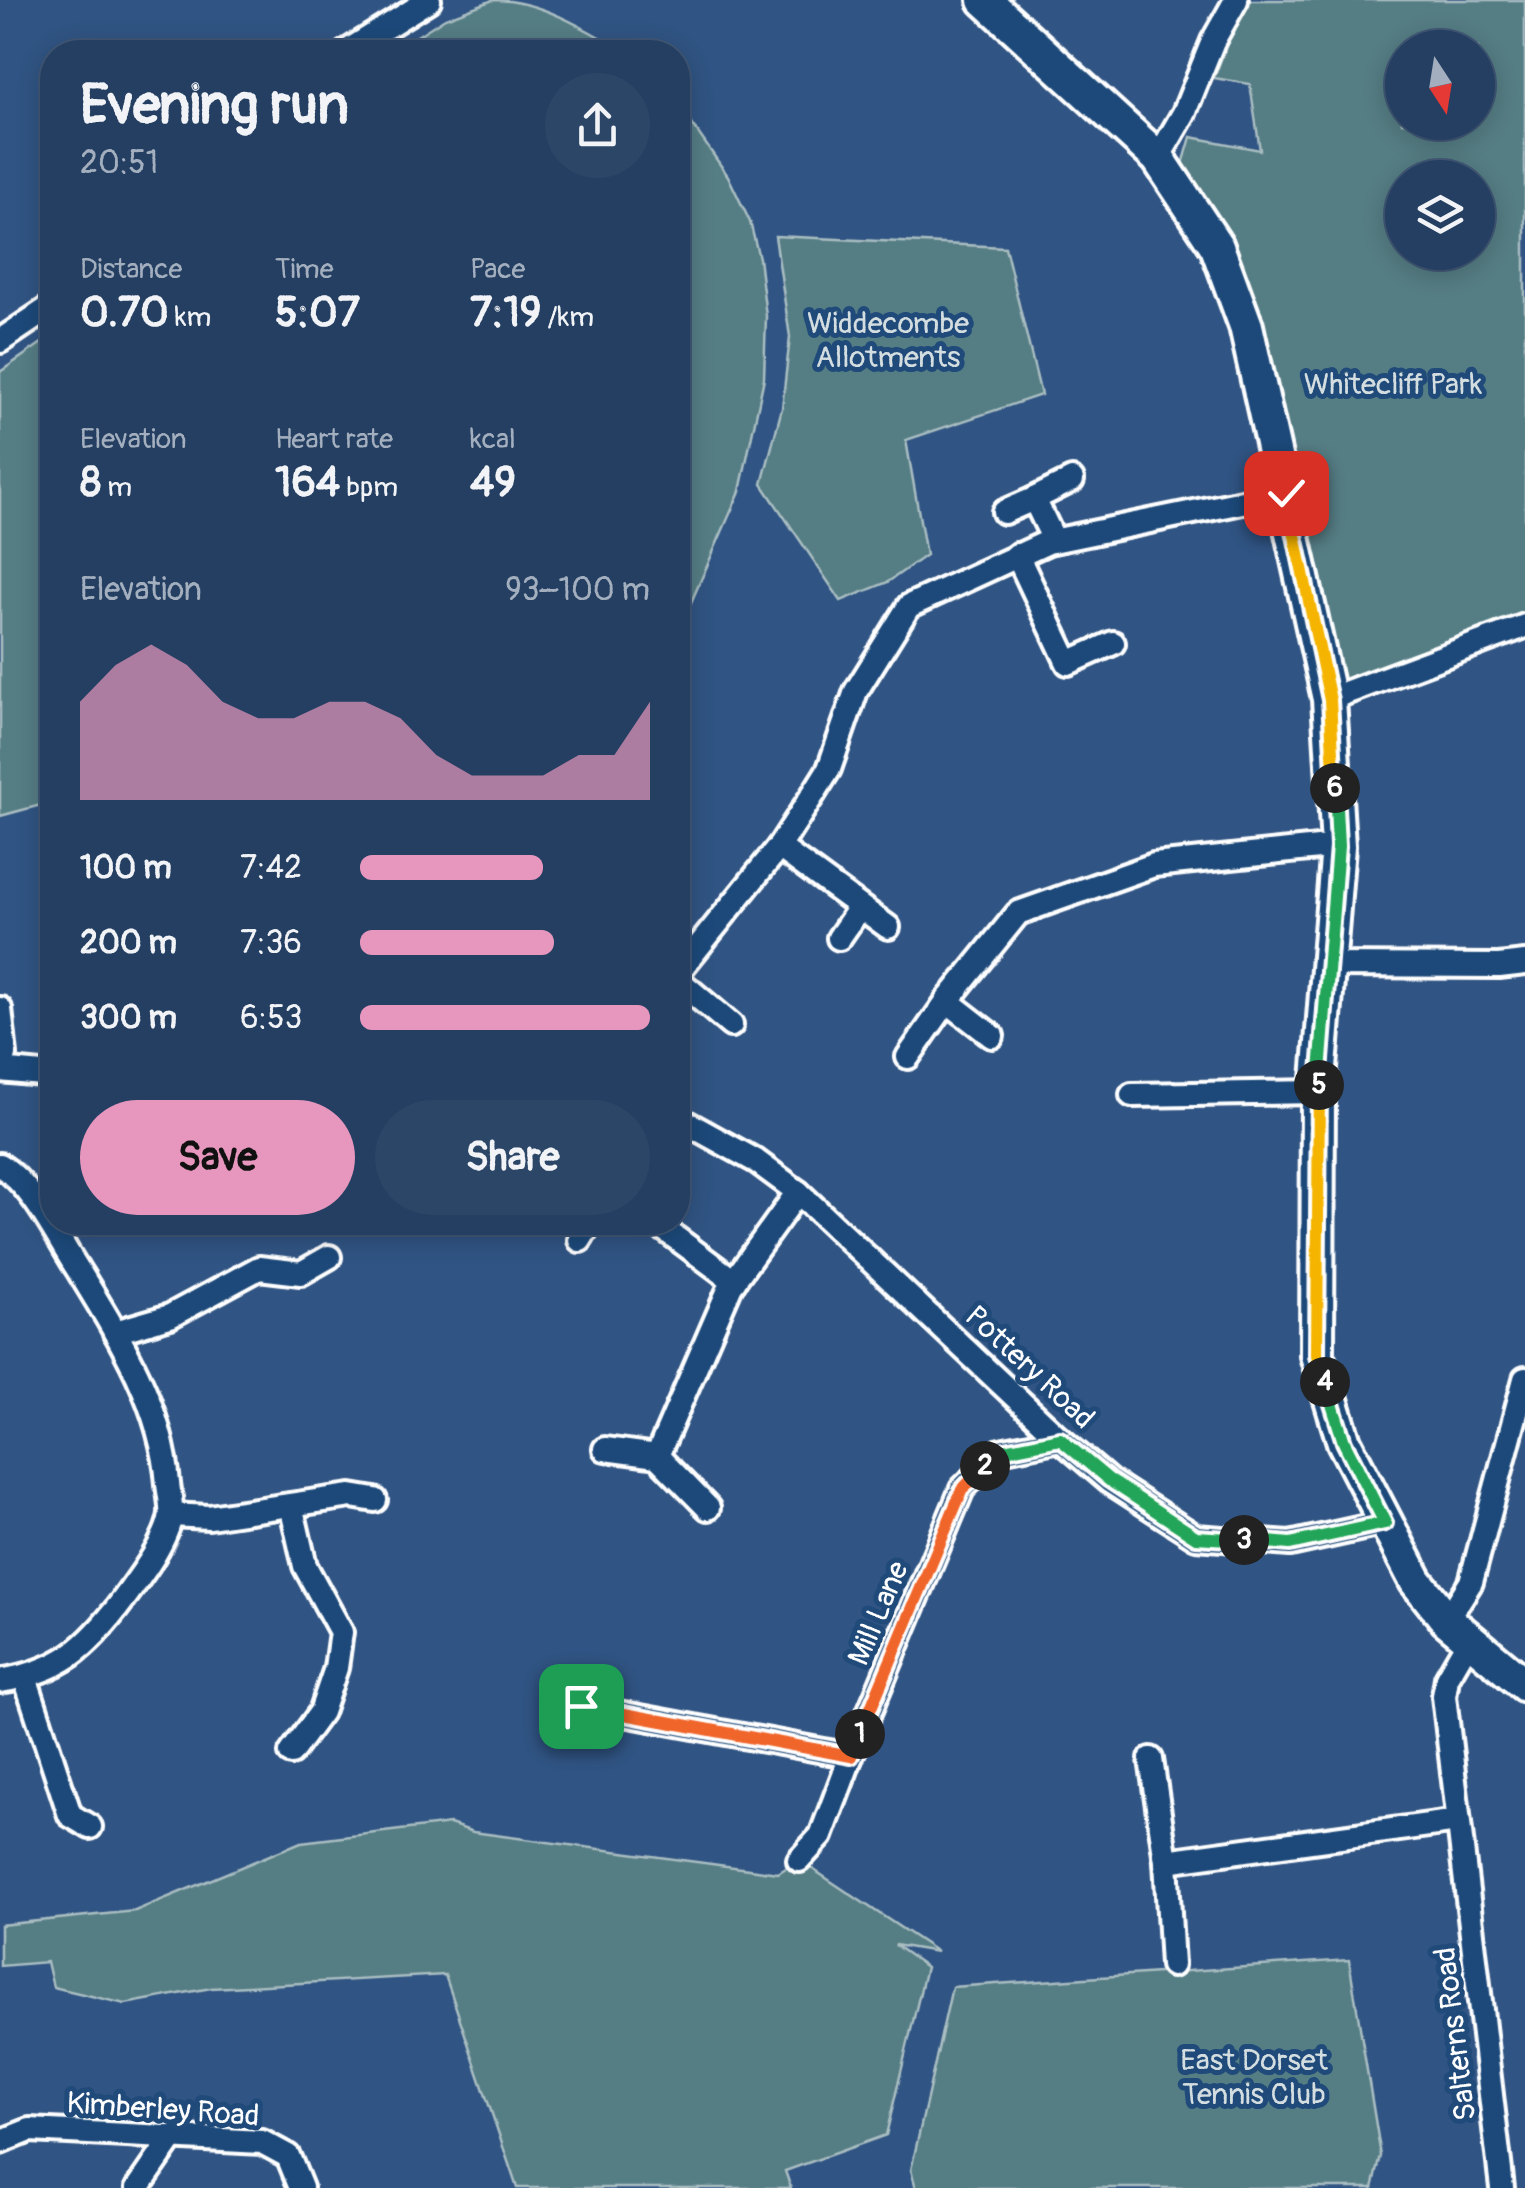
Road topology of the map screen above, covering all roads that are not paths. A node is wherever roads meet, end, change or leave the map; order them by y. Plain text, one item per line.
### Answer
1 (429, 0) edge
2 (1236, 0) edge
3 (1000, 5) edge
4 (365, 40) edge
5 (1158, 158) junction
6 (40, 314) edge
7 (0, 341) edge
8 (1072, 480) dead end
9 (1286, 493) junction
10 (1034, 498) junction
11 (1004, 512) dead end
12 (1054, 540) junction
13 (1018, 555) junction
14 (1525, 626) edge
15 (1113, 643) dead end
16 (1330, 700) junction
17 (1338, 846) junction
18 (779, 847) junction
19 (859, 908) junction
20 (888, 927) dead end
21 (839, 938) dead end
22 (690, 957) edge
23 (1525, 964) edge
24 (1328, 965) junction
25 (690, 990) edge
26 (947, 1001) junction
27 (0, 1009) edge
28 (730, 1025) dead end
29 (992, 1036) dead end
30 (908, 1057) dead end
31 (0, 1069) edge
32 (40, 1074) edge
33 (1318, 1092) junction
34 (1132, 1095) dead end
35 (690, 1125) edge
36 (0, 1164) edge
37 (798, 1192) junction
38 (40, 1211) edge
39 (55, 1235) edge
40 (673, 1235) edge
41 (329, 1257) dead end
42 (734, 1282) junction
43 (115, 1332) junction
44 (1525, 1379) edge
45 (1060, 1439) junction
46 (605, 1449) dead end
47 (658, 1456) junction
48 (375, 1500) dead end
49 (292, 1504) junction
50 (708, 1508) dead end
51 (171, 1515) junction
52 (1385, 1523) junction
53 (1458, 1630) junction
54 (25, 1677) junction
55 (0, 1682) edge
56 (1525, 1684) edge
57 (581, 1706) dead end
58 (292, 1752) dead end
59 (851, 1756) junction
60 (1151, 1759) dead end
61 (1458, 1821) junction
62 (90, 1827) dead end
63 (798, 1860) dead end
64 (1166, 1860) junction
65 (1172, 1965) dead end
66 (174, 2136) junction
67 (0, 2142) edge
68 (138, 2188) edge
69 (301, 2188) edge
70 (1502, 2188) edge

1 - 4 street
2 - 5 street
3 - 5 main road
5 - 9 main road
6 - 7 street
8 - 10 street
9 - 12 street
9 - 16 main road
10 - 11 street
10 - 12 street
12 - 13 street
13 - 15 street
13 - 18 street
14 - 16 street
16 - 17 main road
17 - 24 main road
17 - 26 street
18 - 19 street
18 - 22 street
19 - 20 street
19 - 21 street
23 - 24 street
24 - 33 main road
25 - 28 street
26 - 29 street
26 - 30 street
27 - 31 street
31 - 32 street
33 - 34 street
33 - 52 main road
35 - 37 street, Pottery Road
36 - 38 street
37 - 42 street
37 - 45 street, Pottery Road
39 - 43 street
40 - 42 street
41 - 43 street
42 - 47 street
43 - 51 street
44 - 53 street, Salterns Road
45 - 52 street, Pottery Road
45 - 59 street, Mill Lane
46 - 47 street
47 - 50 street
48 - 49 street
49 - 51 street
49 - 58 street
51 - 54 street
52 - 53 main road
53 - 56 main road
53 - 61 street, Salterns Road
54 - 55 street
54 - 62 street
57 - 59 street
59 - 63 street, Mill Lane
60 - 64 street
61 - 64 street
61 - 70 street, Salterns Road
64 - 65 street
66 - 67 street, Kimberley Road
66 - 68 street
66 - 69 street, Kimberley Road

